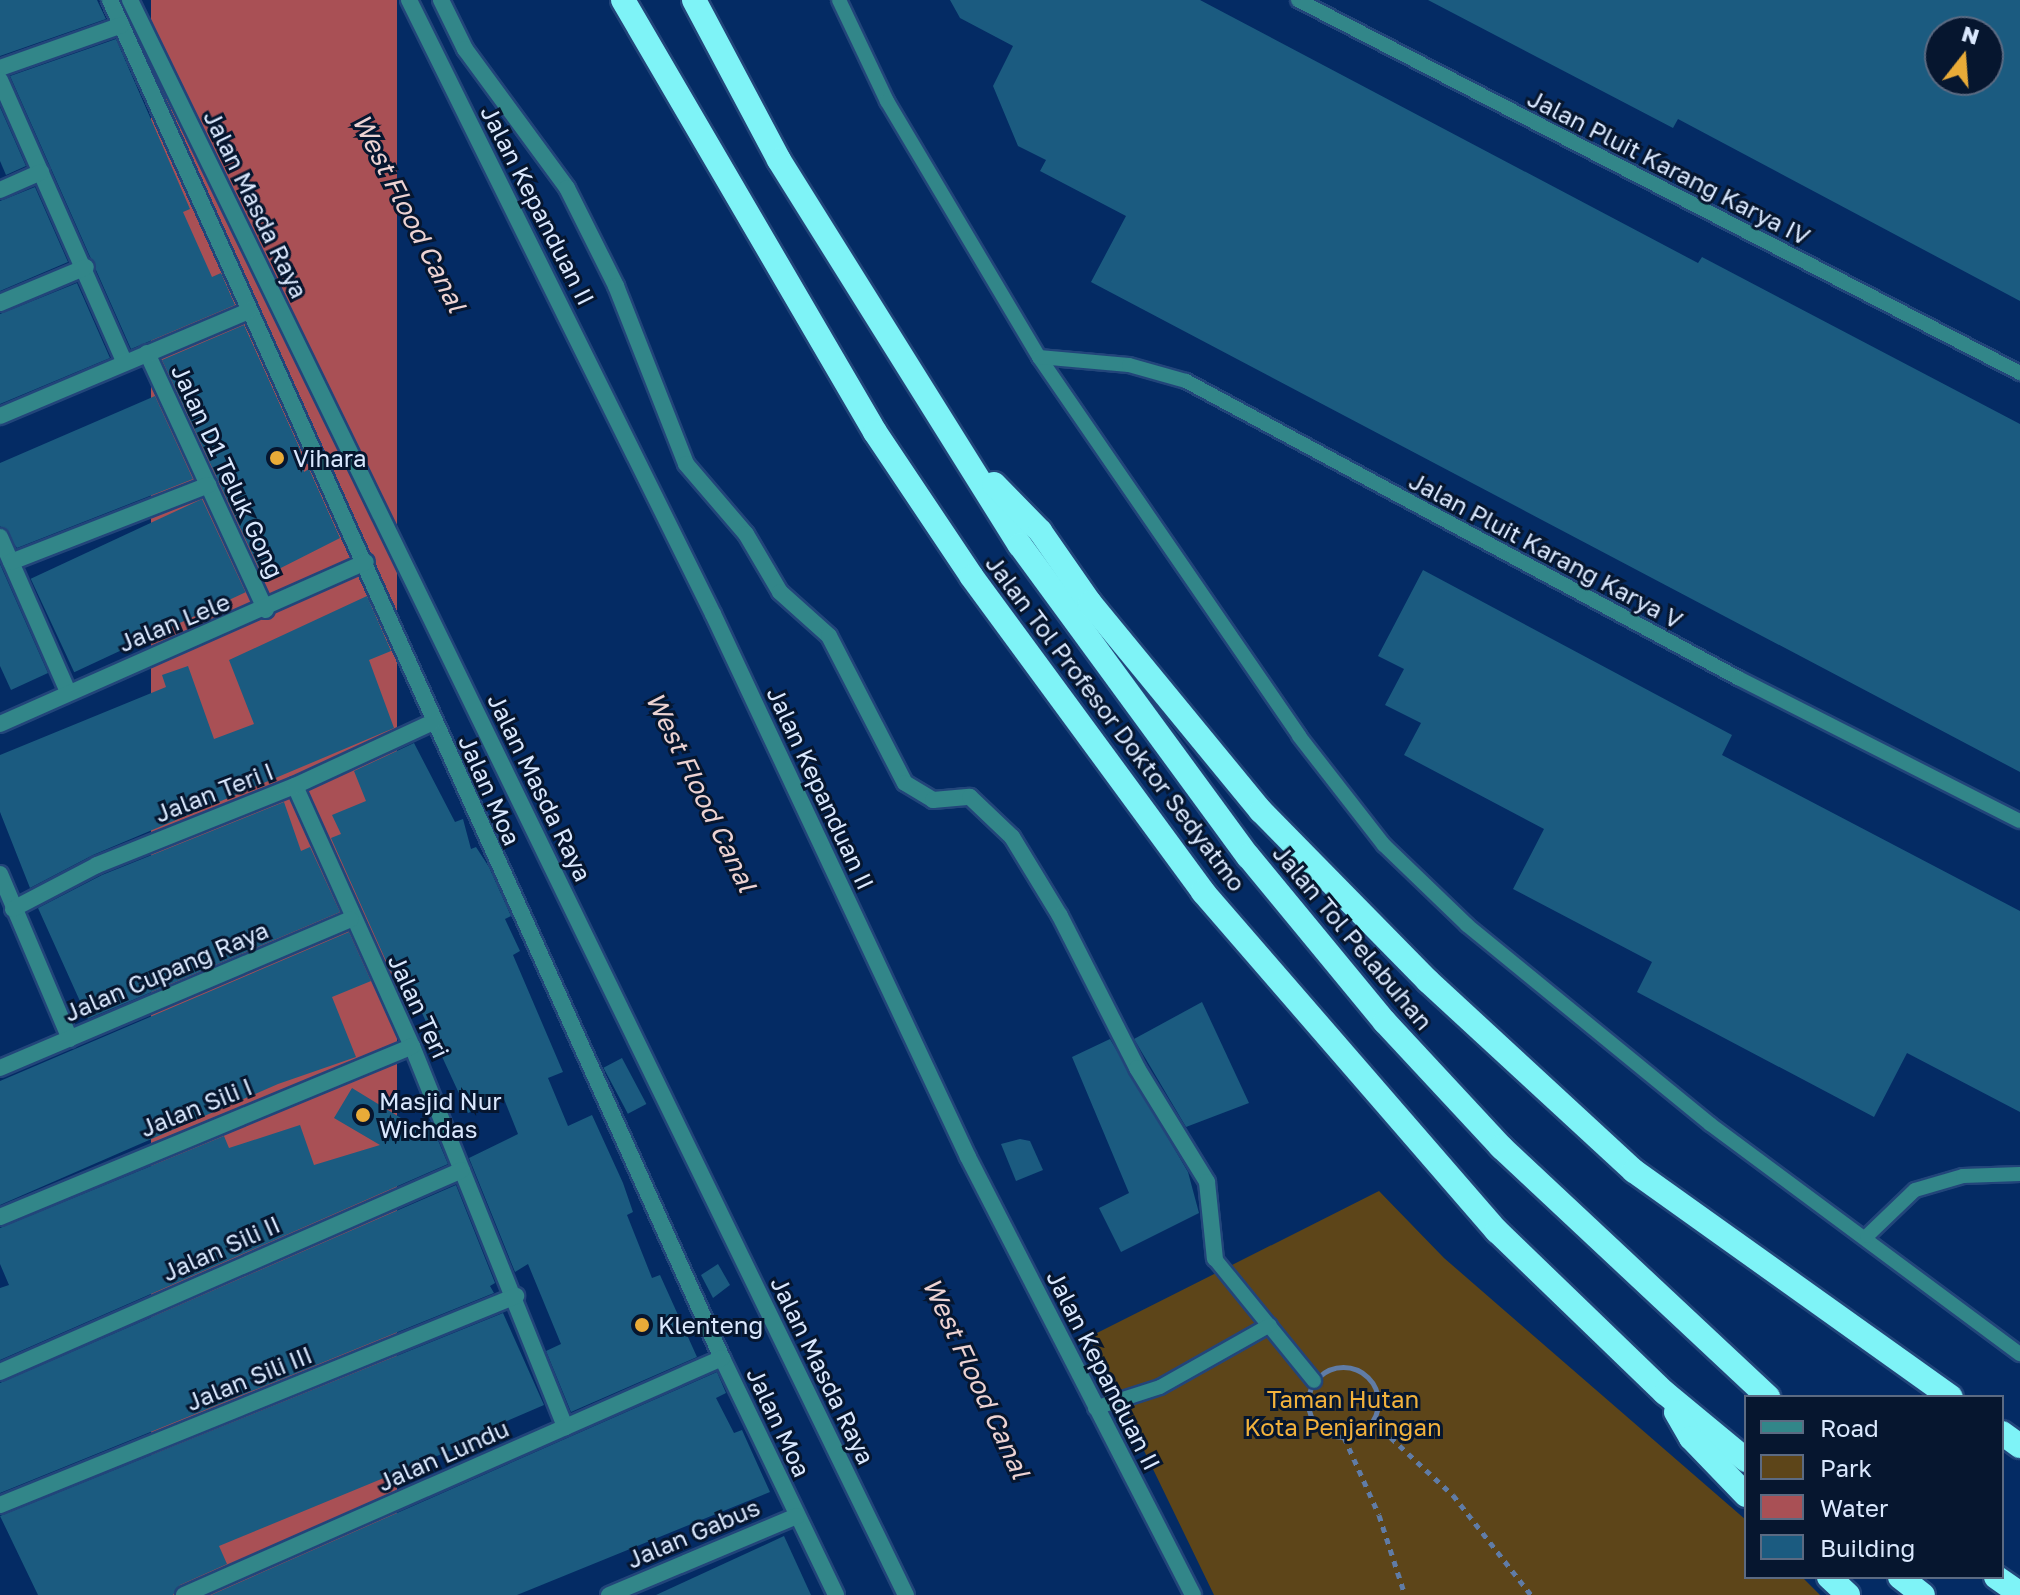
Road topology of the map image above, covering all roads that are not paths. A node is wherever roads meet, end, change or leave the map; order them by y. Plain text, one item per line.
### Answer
1 (110, 0) edge
2 (130, 0) edge
3 (409, 0) edge
4 (441, 0) edge
5 (623, 0) edge
6 (694, 0) edge
7 (839, 0) edge
8 (1298, 0) edge
9 (122, 25) junction
10 (0, 68) edge
11 (0, 80) edge
12 (41, 172) junction
13 (0, 190) edge
14 (86, 267) junction
15 (0, 303) edge
16 (249, 311) junction
17 (147, 353) junction
18 (1039, 357) junction
19 (124, 361) junction
20 (2020, 373) edge
21 (0, 416) edge
22 (964, 454) junction
23 (208, 485) junction
24 (0, 537) edge
25 (11, 562) junction
26 (366, 562) junction
27 (266, 610) junction
28 (68, 692) junction
29 (433, 722) junction
30 (0, 724) edge
31 (295, 786) junction
32 (2020, 821) edge
33 (0, 874) edge
34 (13, 909) junction
35 (351, 919) junction
36 (70, 1039) junction
37 (412, 1046) junction
38 (0, 1068) edge
39 (462, 1170) junction
40 (2020, 1174) edge
41 (0, 1217) edge
42 (1867, 1236) junction
43 (1215, 1259) joint
44 (516, 1296) junction
45 (1270, 1325) junction
46 (2020, 1354) edge
47 (722, 1358) junction
48 (0, 1372) edge
49 (1314, 1381) road end
50 (1665, 1393) junction
51 (1766, 1395) edge
52 (1948, 1395) edge
53 (1095, 1408) junction
54 (565, 1427) junction
55 (1744, 1458) edge
56 (1744, 1493) edge
57 (0, 1505) edge
58 (797, 1516) junction
59 (1831, 1579) edge
60 (1903, 1579) edge
61 (1999, 1579) edge
62 (618, 1593) edge
63 (2020, 1594) edge
64 (184, 1595) edge
65 (836, 1595) edge
66 (906, 1595) edge
67 (1193, 1595) edge
68 (1848, 1595) edge
69 (1923, 1595) edge

1 - 9 street, Jalan Moa
2 - 66 street, Jalan Masda Raya
3 - 53 street, Jalan Kepanduan II
4 - 43 street, Jalan Kepanduan II
5 - 50 highway, Jalan Tol Profesor Doktor Sedyatmo
6 - 22 highway
7 - 18 lane
8 - 20 lane, Jalan Pluit Karang Karya IV
9 - 10 street
9 - 16 street, Jalan Moa
11 - 12 street
12 - 13 street
12 - 14 street
14 - 15 street
14 - 19 street
16 - 17 street
16 - 26 street, Jalan Moa
17 - 19 street
17 - 23 street, Jalan D1 Teluk Gong
18 - 32 lane, Jalan Pluit Karang Karya V
18 - 42 lane
19 - 21 street
22 - 51 highway, Jalan Tol Pelabuhan
22 - 52 highway
23 - 25 street
23 - 27 street, Jalan D1 Teluk Gong
24 - 25 street
25 - 28 street
26 - 27 street, Jalan Lele
26 - 29 street, Jalan Moa
27 - 28 street, Jalan Lele
28 - 30 street, Jalan Lele
29 - 31 street, Jalan Teri I
29 - 47 street, Jalan Moa
31 - 34 street, Jalan Teri I
31 - 35 street, Jalan Teri
33 - 34 street
34 - 36 street
35 - 36 street, Jalan Cupang Raya
35 - 37 street, Jalan Teri
36 - 38 street, Jalan Cupang Raya
37 - 39 street, Jalan Teri
37 - 41 street, Jalan Sili I
39 - 44 street, Jalan Teri
39 - 48 street, Jalan Sili II
40 - 42 lane
42 - 46 lane
43 - 45 lane
44 - 54 street, Jalan Teri
44 - 57 street, Jalan Sili III
45 - 49 lane
45 - 53 lane
47 - 54 street, Jalan Lundu
47 - 58 street, Jalan Moa
50 - 55 highway, Jalan Tol Profesor Doktor Sedyatmo
50 - 56 highway
53 - 67 street, Jalan Kepanduan II
54 - 64 street, Jalan Lundu
58 - 62 street, Jalan Gabus
58 - 65 street, Jalan Moa
59 - 68 highway
60 - 69 highway
61 - 63 highway

